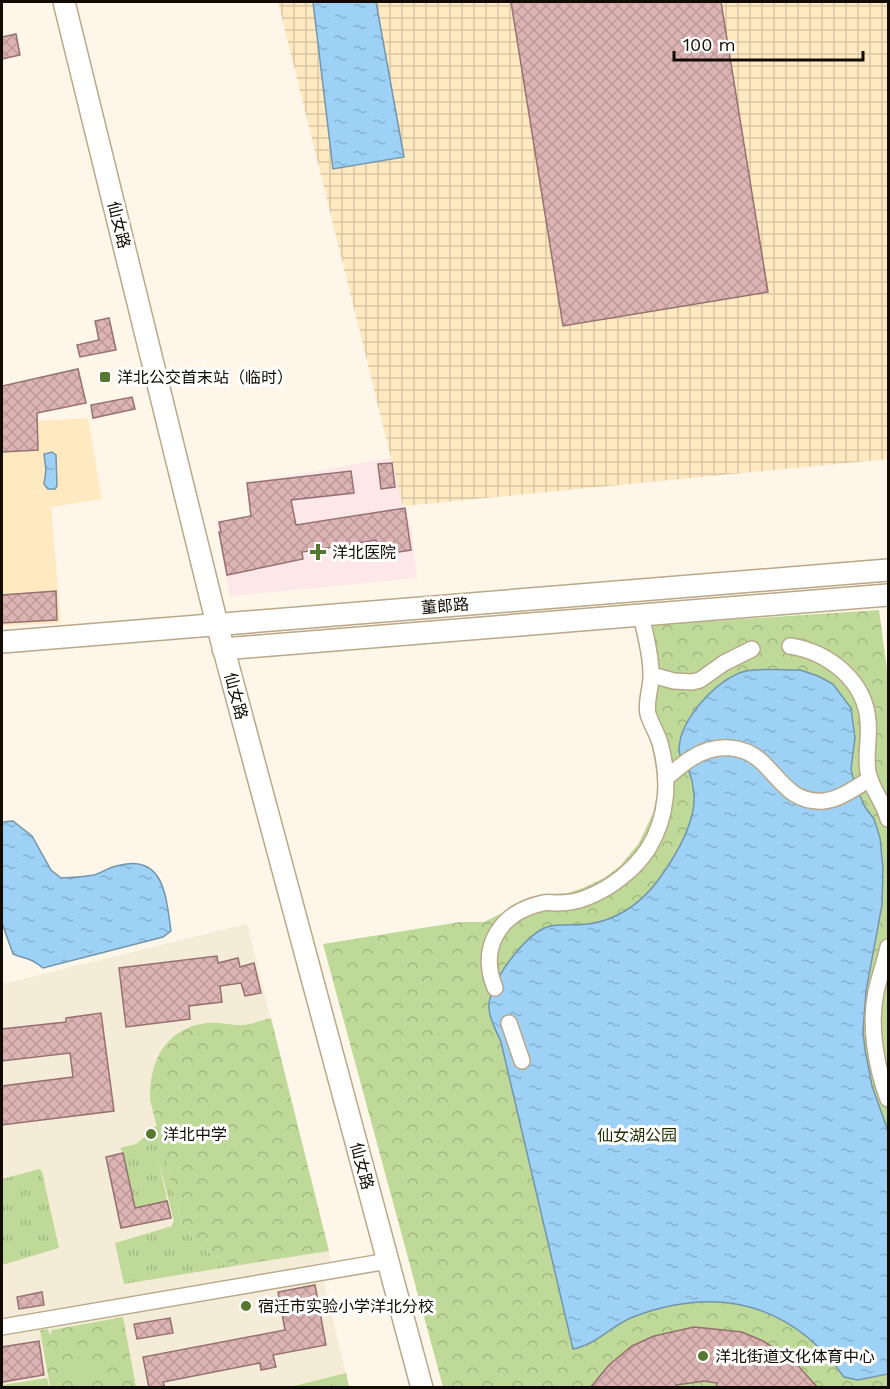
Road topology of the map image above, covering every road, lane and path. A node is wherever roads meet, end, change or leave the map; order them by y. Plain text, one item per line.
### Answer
1 (64, 2) edge
2 (888, 573) edge
3 (888, 595) edge
4 (641, 615) junction
5 (217, 624) junction
6 (2, 642) edge
7 (790, 646) dead end
8 (223, 649) junction
9 (752, 650) dead end
10 (652, 675) junction
11 (666, 778) junction
12 (864, 782) junction
13 (888, 819) edge
14 (888, 947) edge
15 (494, 986) dead end
16 (509, 1023) dead end
17 (522, 1061) dead end
18 (888, 1099) edge
19 (388, 1262) junction
20 (2, 1327) edge
21 (422, 1388) edge

1 - 5 street, 仙女路
2 - 5 street, 董郎路
3 - 4 street, 董郎路
4 - 8 street, 董郎路
4 - 10 street
5 - 6 street, 董郎路
5 - 8 street, 仙女路
7 - 12 street
8 - 19 street, 仙女路
9 - 10 street
10 - 11 street
11 - 12 street
11 - 15 street
12 - 13 street
14 - 18 street
16 - 17 street
19 - 20 street
19 - 21 street, 仙女路

